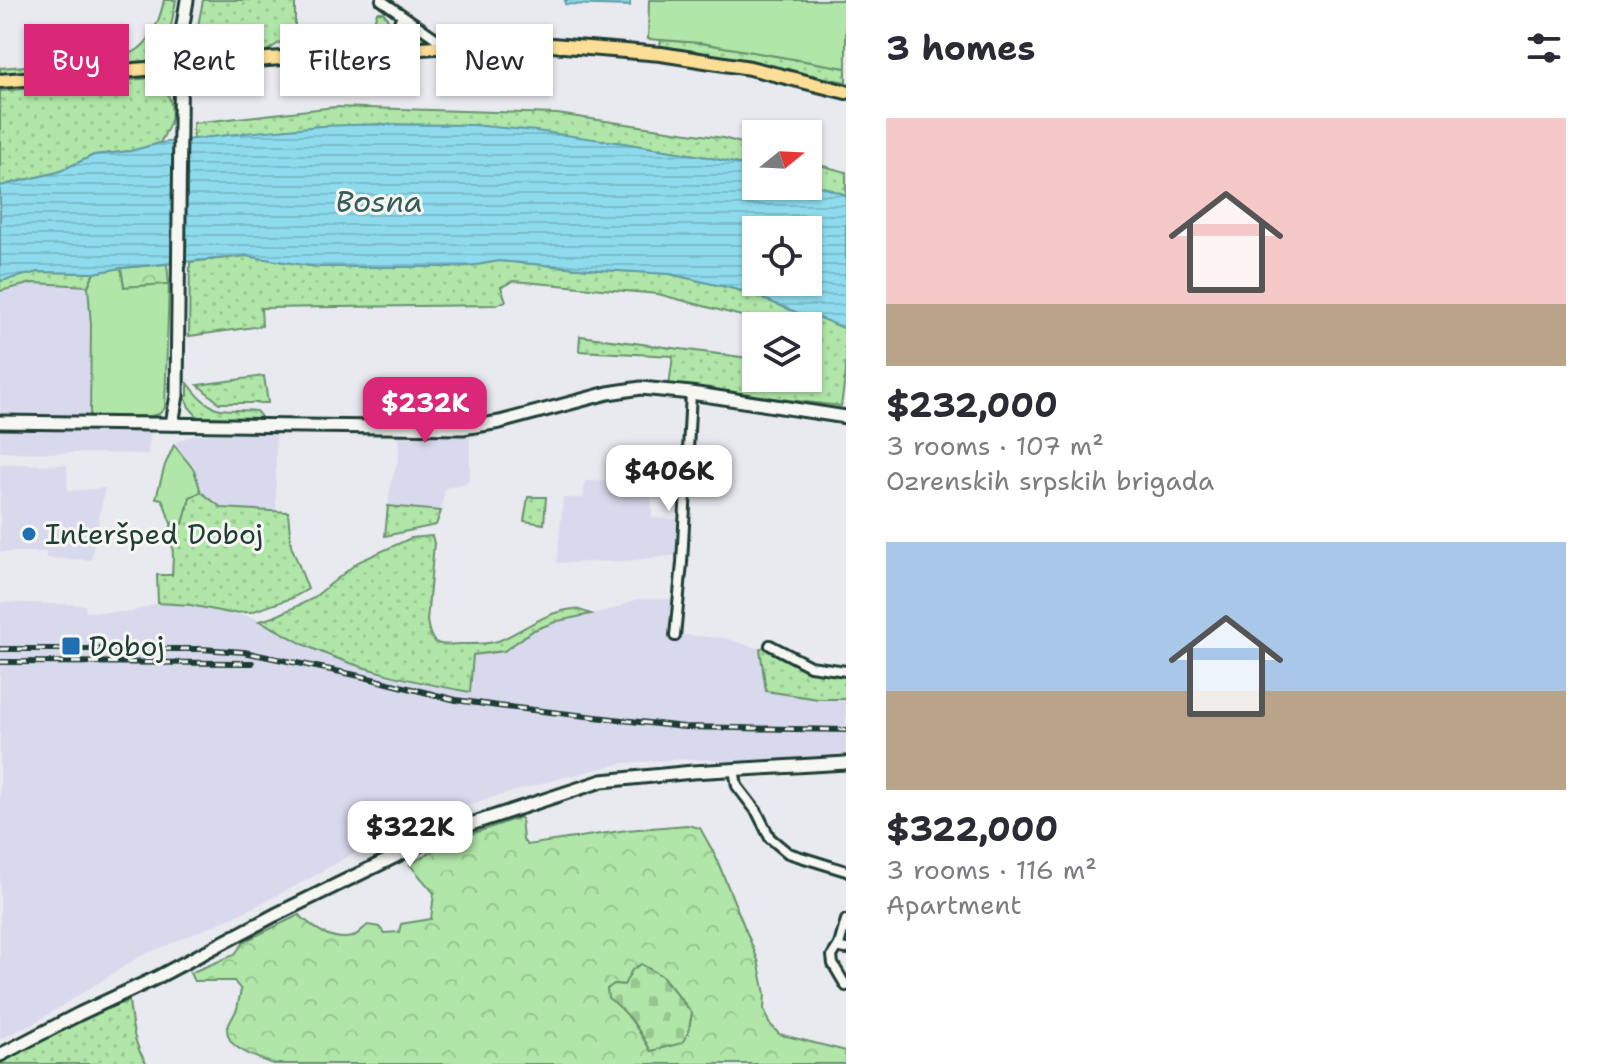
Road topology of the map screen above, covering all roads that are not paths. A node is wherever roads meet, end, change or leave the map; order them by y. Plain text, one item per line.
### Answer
1 (187, 0) edge
2 (381, 0) edge
3 (402, 15) junction
4 (183, 24) edge
5 (398, 24) edge
6 (436, 38) edge
7 (553, 45) edge
8 (145, 70) edge
9 (0, 81) edge
10 (846, 92) edge
11 (180, 96) edge
12 (691, 393) junction
13 (846, 417) edge
14 (0, 422) edge
15 (172, 424) junction
16 (675, 636) dead end
17 (770, 645) dead end
18 (846, 671) edge
19 (846, 763) edge
20 (734, 769) junction
21 (846, 871) edge
22 (846, 920) edge
23 (842, 947) edge
24 (846, 986) edge
25 (0, 1055) edge

1 - 4 street
2 - 3 street
3 - 5 street
3 - 6 street
7 - 10 main road
8 - 9 main road
11 - 15 street
12 - 13 street
12 - 15 street
12 - 16 street
14 - 15 street
17 - 18 street
19 - 20 street
20 - 21 street
20 - 25 street
22 - 23 street
23 - 24 street

